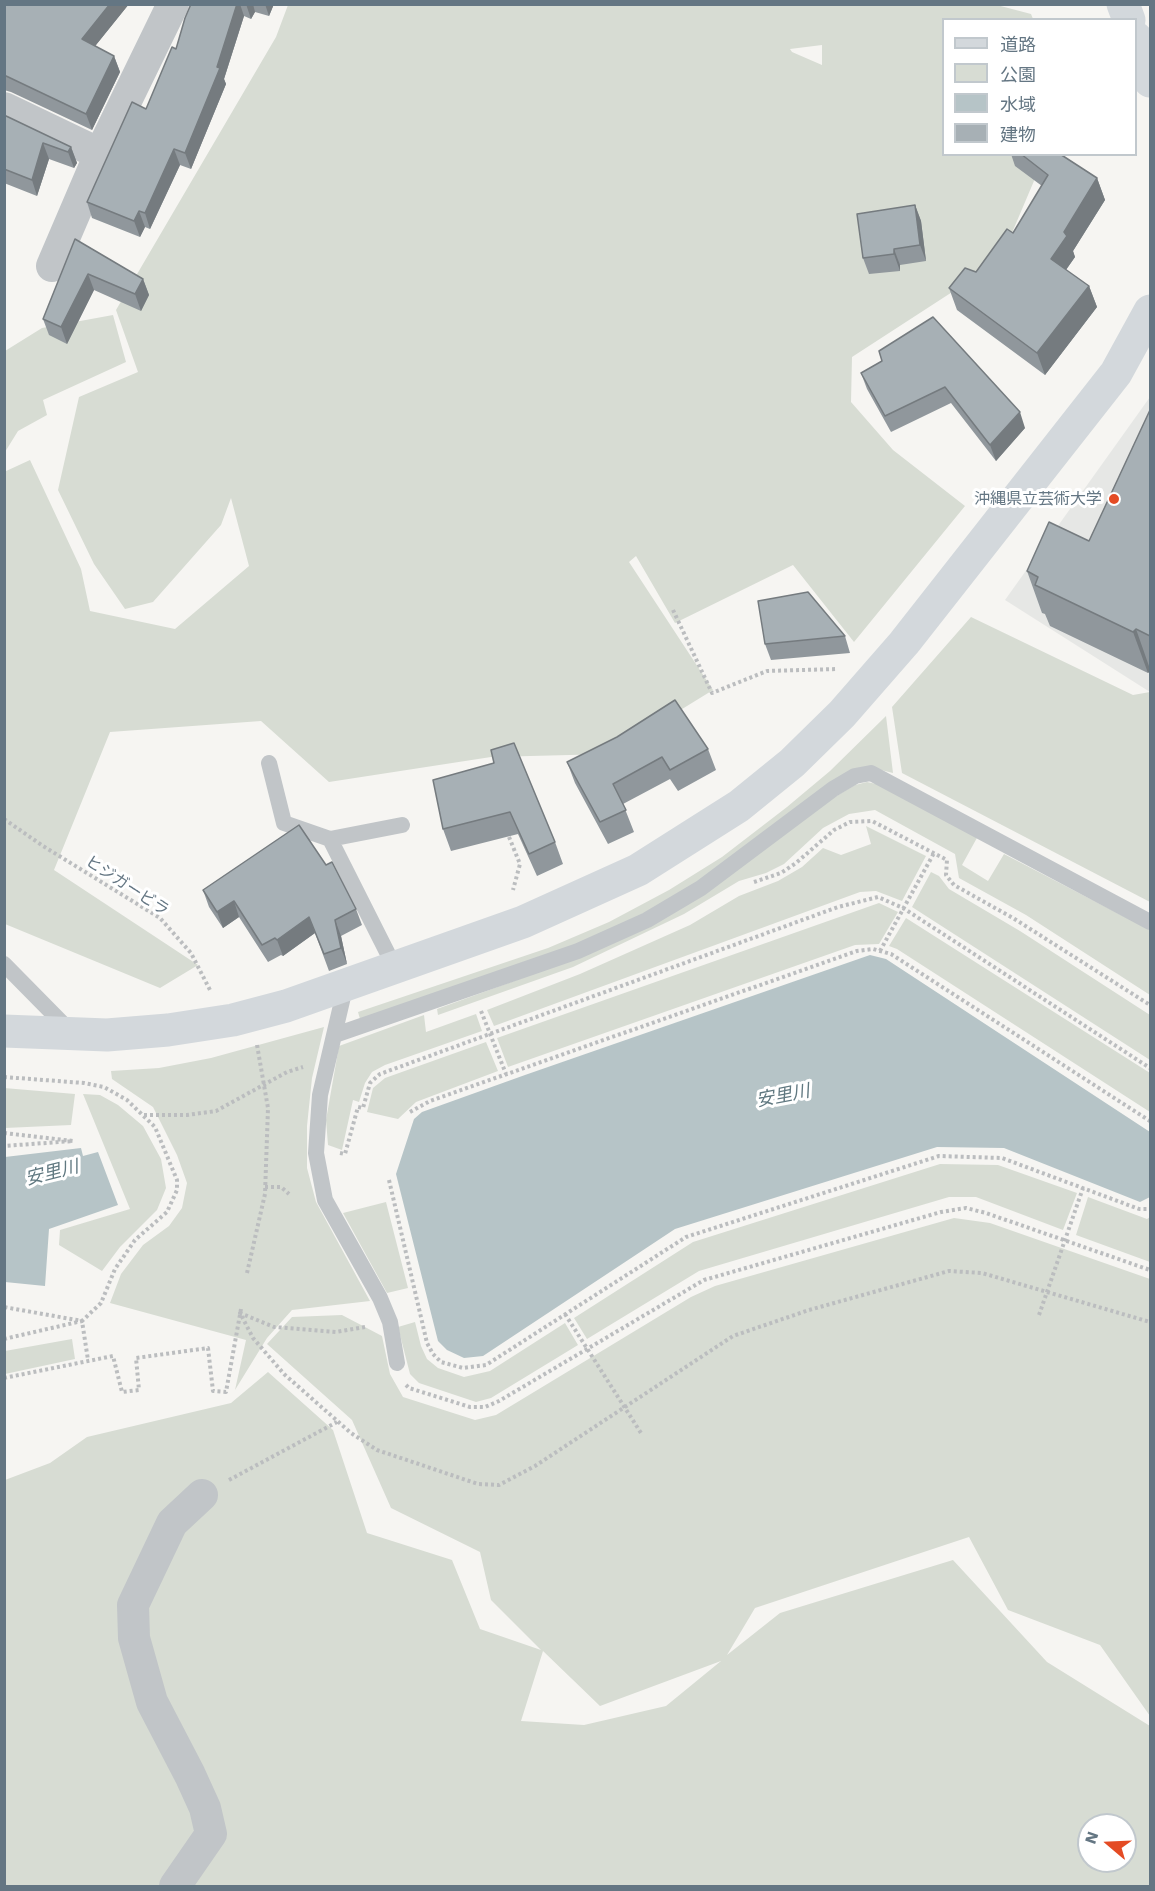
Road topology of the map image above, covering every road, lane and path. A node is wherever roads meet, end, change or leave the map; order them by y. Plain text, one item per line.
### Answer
1 (173, 4) edge
2 (1137, 41) edge
3 (1150, 81) edge
4 (4, 108) edge
5 (100, 154) junction
6 (52, 266) dead end
7 (1150, 311) edge
8 (673, 610) dead end
9 (845, 669) dead end
10 (269, 763) dead end
11 (4, 819) edge
12 (402, 825) dead end
13 (509, 837) edge
14 (330, 839) junction
15 (934, 853) junction
16 (750, 883) dead end
17 (512, 896) dead end
18 (903, 908) junction
19 (1150, 921) edge
20 (880, 951) junction
21 (4, 964) edge
22 (395, 968) junction
23 (346, 984) junction
24 (213, 996) dead end
25 (1150, 1005) edge
26 (470, 1011) dead end
27 (252, 1015) junction
28 (4, 1031) edge
29 (73, 1035) junction
30 (334, 1035) junction
31 (489, 1035) junction
32 (329, 1058) junction
33 (1150, 1068) edge
34 (506, 1074) junction
35 (4, 1077) edge
36 (264, 1084) junction
37 (410, 1112) dead end
38 (144, 1115) junction
39 (1150, 1121) edge
40 (4, 1132) edge
41 (4, 1146) edge
42 (316, 1146) junction
43 (389, 1180) dead end
44 (265, 1187) junction
45 (1083, 1188) junction
46 (289, 1194) dead end
47 (1150, 1209) edge
48 (1065, 1241) junction
49 (1150, 1270) edge
50 (247, 1273) dead end
51 (1047, 1292) junction
52 (4, 1307) edge
53 (241, 1311) junction
54 (566, 1314) junction
55 (1039, 1315) dead end
56 (82, 1321) junction
57 (1150, 1322) edge
58 (370, 1326) dead end
59 (4, 1339) edge
60 (587, 1348) junction
61 (88, 1361) junction
62 (397, 1363) joint
63 (4, 1378) edge
64 (624, 1408) junction
65 (337, 1422) junction
66 (640, 1433) dead end
67 (202, 1495) joint
68 (175, 1887) edge

1 - 5 street
2 - 3 street
4 - 5 street
5 - 6 street
7 - 22 street
8 - 9 path
10 - 14 lane
11 - 24 path, ヒジガービラ
12 - 14 lane
13 - 17 path
14 - 22 lane
15 - 16 path
15 - 18 path
15 - 25 path
18 - 20 path
18 - 31 path
18 - 33 path
19 - 30 lane
20 - 34 path
20 - 39 path
21 - 29 lane
22 - 23 street
23 - 27 street
23 - 30 lane
26 - 31 path
27 - 29 street
27 - 36 path
28 - 29 street
30 - 32 lane
31 - 34 path
31 - 42 path
32 - 36 path
32 - 42 lane
34 - 37 path
35 - 38 path
36 - 38 path
36 - 44 path
38 - 56 path
40 - 41 path
42 - 62 lane
43 - 54 path
44 - 46 path
44 - 50 path
45 - 47 path
45 - 48 path
45 - 54 path
48 - 49 path
48 - 51 path
48 - 60 path
51 - 55 path
51 - 57 path
51 - 64 path
52 - 56 path
53 - 58 path
53 - 61 path
53 - 65 path
54 - 60 path
56 - 59 path
56 - 61 path
60 - 62 path
60 - 64 path
61 - 63 path
64 - 65 path
64 - 66 path
65 - 67 path
67 - 68 street

